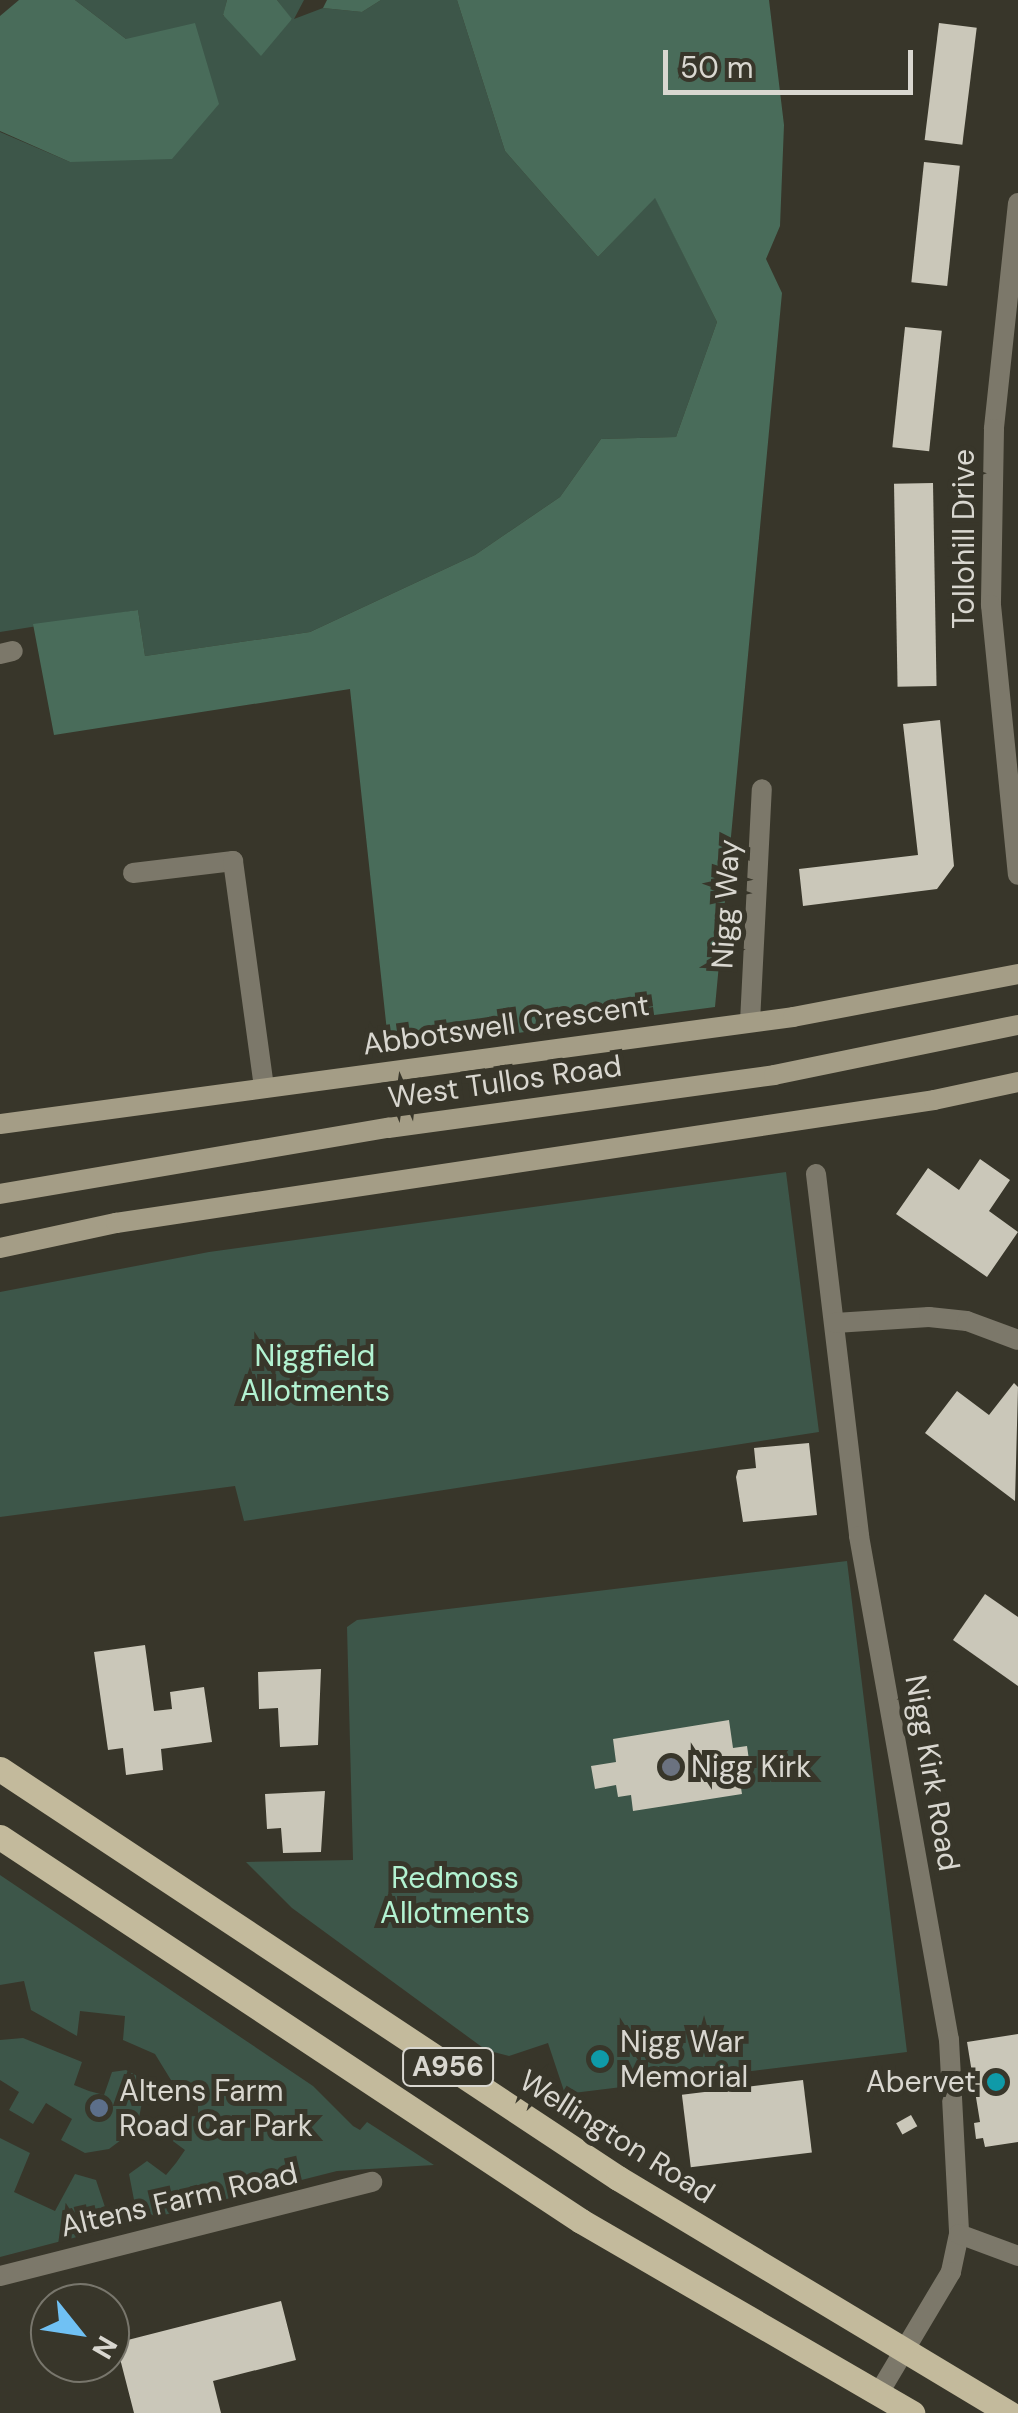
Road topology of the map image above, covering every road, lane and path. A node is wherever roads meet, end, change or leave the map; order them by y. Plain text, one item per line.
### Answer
1 (1018, 203) edge
2 (1011, 317) edge
3 (762, 789) dead end
4 (133, 873) dead end
5 (1018, 875) edge
6 (1018, 974) edge
7 (750, 1022) junction
8 (1018, 1026) edge
9 (1018, 1082) edge
10 (264, 1088) junction
11 (0, 1124) edge
12 (816, 1174) dead end
13 (0, 1194) edge
14 (0, 1248) edge
15 (835, 1324) junction
16 (1018, 1340) edge
17 (0, 1769) edge
18 (0, 1837) edge
19 (372, 2182) dead end
20 (959, 2234) junction
21 (1018, 2256) edge
22 (0, 2276) edge
23 (905, 2352) junction
24 (879, 2393) junction
25 (912, 2413) edge
26 (1009, 2413) edge

1 - 2 street, Tollohill Drive
2 - 5 street, Tollohill Drive
3 - 7 street, Nigg Way
4 - 10 street
6 - 7 main road, Abbotswell Crescent
7 - 10 main road, Abbotswell Crescent
8 - 13 main road, West Tullos Road
9 - 14 main road
10 - 11 main road, Abbotswell Crescent
12 - 15 street, Nigg Kirk Road
15 - 16 street
15 - 20 street, Nigg Kirk Road
17 - 23 main road, Wellington Road / A956
18 - 24 main road, A956
19 - 22 street, Altens Farm Road
20 - 21 street
20 - 23 street, Nigg Kirk Road
23 - 24 street, Nigg Kirk Road
23 - 26 main road, Wellington Road / A956
24 - 25 main road, A956

